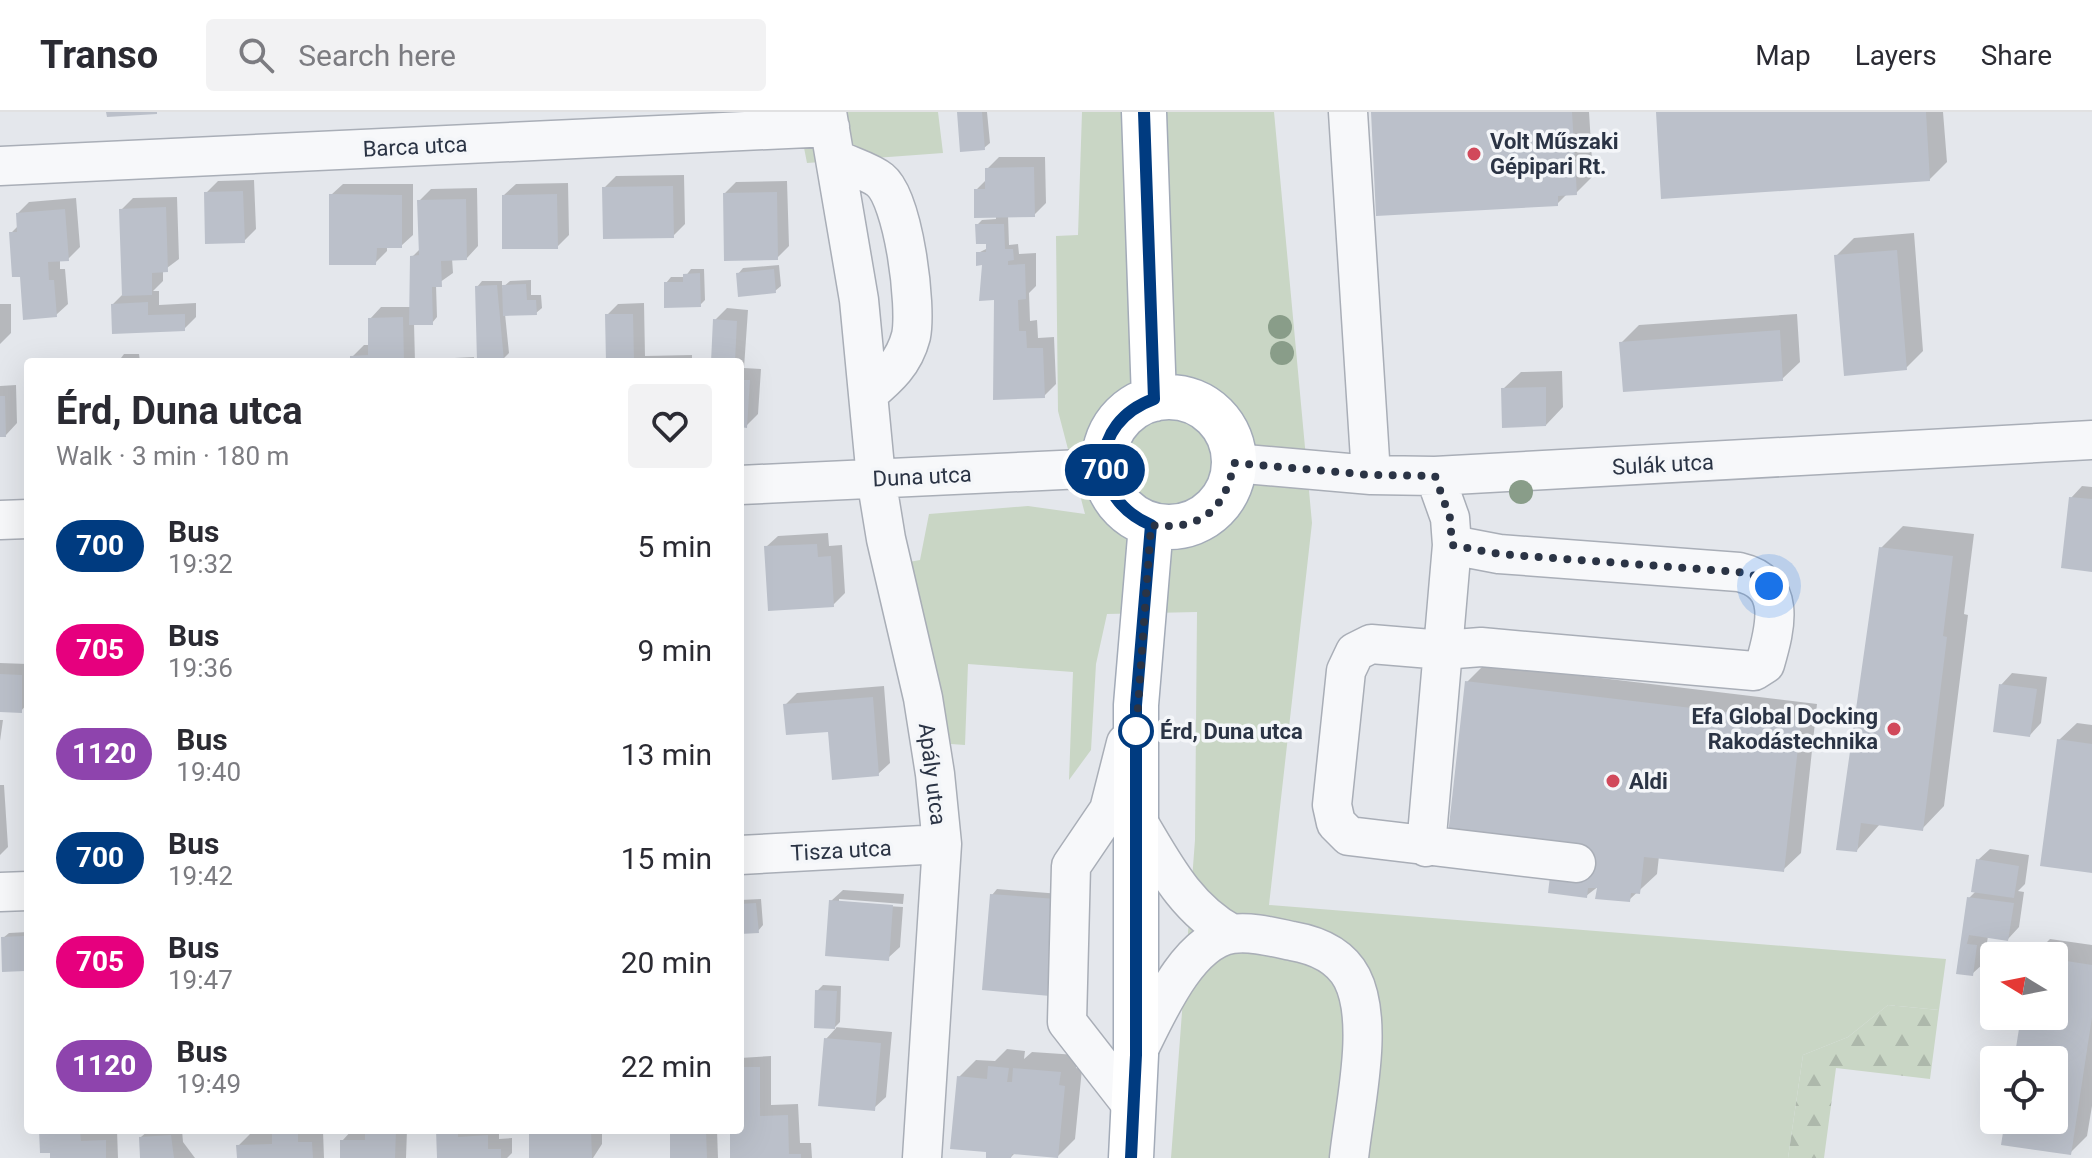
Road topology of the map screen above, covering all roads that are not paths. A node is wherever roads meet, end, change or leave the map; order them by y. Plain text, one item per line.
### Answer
1 (1144, 112) edge
2 (1348, 112) edge
3 (831, 133) edge
4 (0, 166) edge
5 (868, 394) junction
6 (1154, 399) junction
7 (2092, 440) edge
8 (1234, 463) junction
9 (1104, 468) junction
10 (1371, 475) junction
11 (1435, 476) junction
12 (876, 478) junction
13 (744, 485) edge
14 (24, 519) edge
15 (0, 520) edge
16 (1151, 525) junction
17 (1452, 545) junction
18 (1443, 650) junction
19 (1136, 705) junction
20 (1137, 820) junction
21 (942, 844) junction
22 (1426, 847) junction
23 (744, 855) edge
24 (1576, 863) dead end
25 (24, 891) edge
26 (0, 892) edge
27 (1232, 934) junction
28 (1136, 1055) junction
29 (1134, 1108) junction
30 (922, 1158) edge
31 (1131, 1158) edge
32 (1349, 1158) edge

1 - 6 main road
2 - 10 street
3 - 4 street, Barca utca
3 - 5 street, Apály utca
3 - 5 street
5 - 12 street, Apály utca
6 - 8 main road
6 - 9 main road
7 - 11 street, Sulák utca
8 - 10 street, Sulák utca
8 - 16 main road
9 - 12 street, Duna utca
9 - 16 main road
10 - 11 street, Sulák utca
11 - 17 street
12 - 13 street, Duna utca
12 - 21 street, Apály utca
14 - 15 street
16 - 19 main road
17 - 18 street
17 - 18 street
18 - 22 street
18 - 22 street
19 - 20 main road
19 - 29 street
20 - 27 street
20 - 28 main road
21 - 23 street, Tisza utca
21 - 30 street, Apály utca
22 - 24 street
25 - 26 street
27 - 28 street
27 - 32 street
28 - 29 main road
29 - 31 main road

